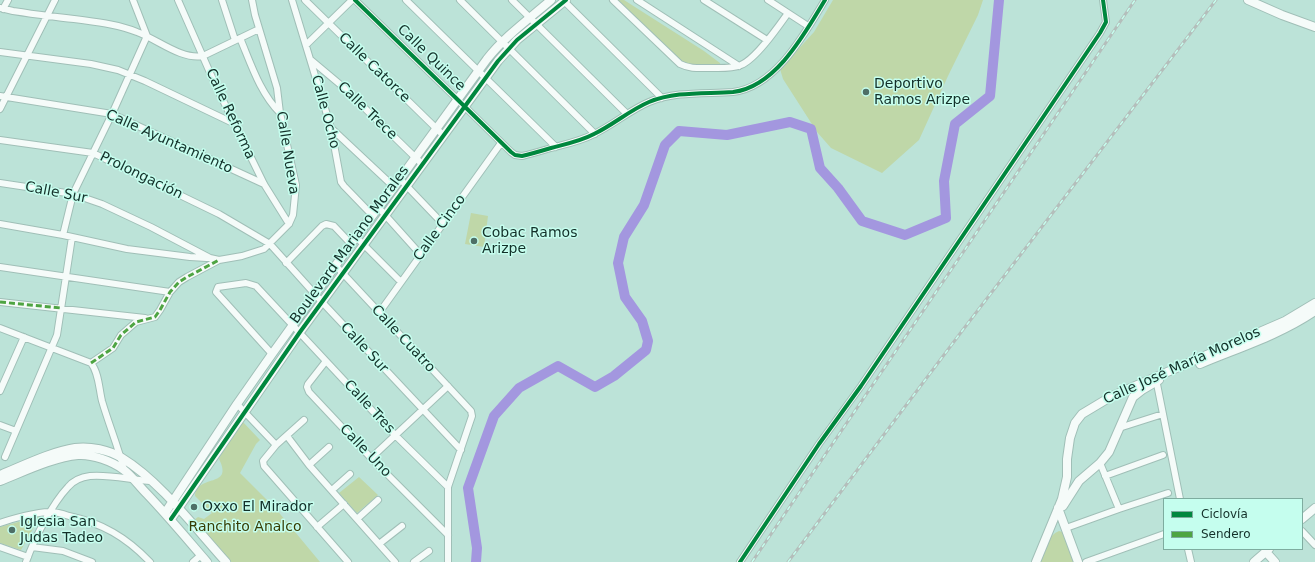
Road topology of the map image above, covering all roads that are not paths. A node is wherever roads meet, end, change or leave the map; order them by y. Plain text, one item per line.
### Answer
1 (8, 0) edge
2 (55, 0) edge
3 (133, 0) edge
4 (178, 0) edge
5 (222, 0) edge
6 (292, 0) edge
7 (305, 0) edge
8 (352, 0) edge
9 (355, 0) edge
10 (406, 0) edge
11 (460, 0) edge
12 (512, 0) edge
13 (551, 0) edge
14 (564, 0) edge
15 (614, 0) edge
16 (637, 0) edge
17 (704, 0) edge
18 (768, 0) edge
19 (825, 0) edge
20 (1103, 0) edge
21 (1248, 0) edge
22 (254, 1) edge
23 (2, 8) edge
24 (788, 13) junction
25 (1282, 15) junction
26 (47, 16) junction
27 (530, 18) junction
28 (328, 23) junction
29 (537, 24) junction
30 (808, 26) junction
31 (1315, 28) edge
32 (259, 29) junction
33 (1315, 32) edge
34 (147, 36) junction
35 (238, 39) junction
36 (767, 40) junction
37 (502, 41) junction
38 (306, 45) junction
39 (509, 48) junction
40 (0, 52) edge
41 (27, 56) junction
42 (203, 56) junction
43 (311, 60) junction
44 (739, 66) junction
45 (479, 71) junction
46 (130, 75) junction
47 (486, 77) junction
48 (3, 96) edge
49 (662, 98) junction
50 (458, 100) junction
51 (465, 107) junction
52 (0, 109) edge
53 (280, 113) junction
54 (112, 114) junction
55 (627, 114) junction
56 (235, 124) junction
57 (331, 128) junction
58 (440, 132) junction
59 (595, 134) junction
60 (0, 140) edge
61 (501, 143) junction
62 (556, 147) junction
63 (93, 153) junction
64 (415, 157) junction
65 (422, 164) junction
66 (400, 179) junction
67 (0, 183) edge
68 (264, 184) junction
69 (406, 186) junction
70 (394, 187) junction
71 (73, 194) junction
72 (378, 207) junction
73 (372, 215) junction
74 (386, 216) junction
75 (0, 224) edge
76 (289, 224) junction
77 (443, 224) junction
78 (63, 235) junction
79 (72, 237) junction
80 (353, 240) junction
81 (270, 244) junction
82 (364, 245) junction
83 (421, 255) junction
84 (210, 258) junction
85 (219, 260) junction
86 (286, 263) junction
87 (336, 266) junction
88 (0, 267) edge
89 (343, 274) junction
90 (66, 276) junction
91 (401, 282) junction
92 (170, 292) junction
93 (315, 295) junction
94 (0, 302) edge
95 (322, 302) junction
96 (1315, 303) edge
97 (61, 308) junction
98 (1315, 311) edge
99 (379, 313) junction
100 (149, 319) junction
101 (293, 325) junction
102 (0, 328) edge
103 (300, 332) junction
104 (24, 337) junction
105 (52, 349) junction
106 (272, 354) junction
107 (326, 361) junction
108 (91, 363) junction
109 (1156, 379) junction
110 (448, 386) junction
111 (0, 391) edge
112 (237, 404) junction
113 (422, 409) junction
114 (244, 410) junction
115 (1163, 414) junction
116 (304, 420) dead end
117 (0, 425) edge
118 (1119, 428) junction
119 (16, 431) junction
120 (395, 435) junction
121 (287, 436) junction
122 (276, 445) junction
123 (329, 447) dead end
124 (461, 450) junction
125 (1163, 455) dead end
126 (5, 457) dead end
127 (121, 457) junction
128 (370, 458) junction
129 (1100, 463) junction
130 (309, 465) junction
131 (124, 470) junction
132 (0, 474) edge
133 (350, 474) dead end
134 (1105, 476) junction
135 (134, 480) junction
136 (0, 481) edge
137 (151, 481) junction
138 (448, 487) junction
139 (332, 490) junction
140 (1168, 493) dead end
141 (1180, 498) edge
142 (378, 500) dead end
143 (344, 504) junction
144 (175, 506) junction
145 (1315, 508) edge
146 (1119, 509) junction
147 (50, 511) junction
148 (1058, 513) junction
149 (168, 516) junction
150 (357, 519) junction
151 (1303, 519) edge
152 (0, 523) edge
153 (402, 526) dead end
154 (317, 527) junction
155 (1066, 528) junction
156 (1303, 532) edge
157 (1163, 534) edge
158 (448, 535) junction
159 (379, 544) junction
160 (1315, 546) edge
161 (0, 547) edge
162 (32, 547) junction
163 (429, 550) dead end
164 (1188, 550) edge
165 (1268, 550) edge
166 (201, 555) junction
167 (27, 560) edge
168 (92, 562) edge
169 (150, 562) edge
170 (193, 562) edge
171 (207, 562) edge
172 (226, 562) edge
173 (348, 562) edge
174 (395, 562) edge
175 (414, 562) edge
176 (448, 562) edge
177 (740, 562) edge
178 (1036, 562) edge
179 (1078, 562) edge
180 (1086, 562) edge
181 (1191, 562) edge
182 (1254, 562) edge
183 (1275, 562) edge

1 - 23 street
2 - 26 street
3 - 34 street
4 - 42 street, Calle Reforma
5 - 35 street
6 - 38 street, Calle Ocho
7 - 28 street, Calle Catorce
8 - 28 street
9 - 50 street, Calle Quince
10 - 45 street
11 - 37 street
12 - 27 street
13 - 27 street, Boulevard Mariano Morales
14 - 29 street, Boulevard Mariano Morales
14 - 49 street
15 - 44 street
16 - 44 street
17 - 36 street
18 - 24 street
19 - 30 street, Calle Quince
20 - 177 street
21 - 25 street
22 - 32 street, Calle Nueva
23 - 26 street
24 - 30 street
24 - 36 street
25 - 31 street
25 - 33 street
26 - 34 street
26 - 41 street
27 - 29 street
27 - 37 street, Boulevard Mariano Morales
28 - 38 street
28 - 58 street, Calle Catorce
29 - 39 street, Boulevard Mariano Morales
29 - 55 street
30 - 49 street, Calle Quince
32 - 35 street
32 - 53 street, Calle Nueva
34 - 42 street
34 - 46 street
35 - 42 street
35 - 53 street
36 - 44 street
37 - 39 street
37 - 45 street, Boulevard Mariano Morales
38 - 43 street, Calle Ocho
39 - 47 street, Boulevard Mariano Morales
39 - 59 street
40 - 41 street
41 - 46 street
41 - 48 street
42 - 56 street, Calle Reforma
43 - 57 street, Calle Ocho
43 - 64 street, Calle Trece
45 - 47 street
45 - 50 street, Boulevard Mariano Morales
46 - 54 street
46 - 56 street
47 - 51 street, Boulevard Mariano Morales
47 - 62 street
48 - 52 street
48 - 54 street, Calle Ayuntamiento
49 - 55 street, Calle Quince
50 - 51 street, Calle Quince
50 - 58 street, Boulevard Mariano Morales
51 - 58 street, Boulevard Mariano Morales
51 - 61 street, Calle Quince
53 - 76 street, Calle Nueva
54 - 63 street
54 - 68 street, Calle Ayuntamiento
55 - 59 street, Calle Quince
56 - 68 street, Calle Reforma
57 - 70 street
57 - 73 street, Calle Ocho
58 - 64 street, Boulevard Mariano Morales
58 - 65 street, Boulevard Mariano Morales
59 - 62 street, Calle Quince
60 - 63 street, Prolongación
61 - 62 street, Calle Quince
61 - 77 street, Calle Cinco
63 - 71 street
63 - 81 street, Prolongación
64 - 65 street, Calle Trece
64 - 66 street, Boulevard Mariano Morales
65 - 69 street, Boulevard Mariano Morales
66 - 69 street
66 - 70 street, Boulevard Mariano Morales
67 - 71 street, Calle Sur
68 - 76 street, Calle Reforma
69 - 74 street, Boulevard Mariano Morales
69 - 77 street
70 - 72 street, Boulevard Mariano Morales
71 - 78 street
71 - 84 street, Calle Sur
72 - 73 street, Boulevard Mariano Morales
72 - 74 street
73 - 80 street, Boulevard Mariano Morales
74 - 82 street, Boulevard Mariano Morales
74 - 83 street
75 - 78 street
76 - 81 street, Calle Nueva
77 - 83 street, Calle Cinco
78 - 79 street
79 - 84 street
79 - 90 street
80 - 82 street
80 - 86 street
80 - 87 street, Boulevard Mariano Morales
81 - 85 street, Calle Nueva
81 - 86 street, Calle Sur
82 - 89 street, Boulevard Mariano Morales
82 - 91 street
83 - 91 street, Calle Cinco
84 - 85 street, Calle Sur
85 - 92 street, Calle Nueva
86 - 93 street, Calle Sur
87 - 89 street, Calle Cuatro
87 - 93 street, Boulevard Mariano Morales
88 - 90 street
89 - 95 street, Boulevard Mariano Morales
89 - 99 street, Calle Cuatro
90 - 92 street
90 - 97 street
91 - 99 street, Calle Cinco
92 - 100 street, Calle Nueva
93 - 95 street, Calle Sur
93 - 101 street, Boulevard Mariano Morales
94 - 97 street
95 - 103 street, Boulevard Mariano Morales
95 - 113 street, Calle Sur
96 - 109 street, Calle José María Morelos
97 - 100 street
97 - 105 street
98 - 109 street, Calle José María Morelos
99 - 110 street, Calle Cuatro
100 - 108 street, Calle Nueva
101 - 103 street, Calle Tres
101 - 106 street, Boulevard Mariano Morales
101 - 106 street, Calle Tres
102 - 104 street
103 - 107 street, Calle Tres
103 - 114 street, Boulevard Mariano Morales
104 - 105 street
104 - 111 street
105 - 108 street
105 - 119 street
106 - 112 street, Boulevard Mariano Morales
107 - 120 street, Calle Tres
107 - 128 street, Calle Uno
108 - 127 street
109 - 115 street
109 - 118 street, Calle José María Morelos
109 - 148 street, Calle José María Morelos
110 - 113 street
110 - 124 street, Calle Cuatro
112 - 114 street
112 - 144 street, Boulevard Mariano Morales
113 - 120 street
113 - 124 street, Calle Sur
114 - 122 street
114 - 144 street, Boulevard Mariano Morales
115 - 118 street
115 - 141 street
116 - 121 street
117 - 119 street
118 - 129 street, Calle José María Morelos
119 - 126 street
120 - 128 street
120 - 138 street, Calle Tres
121 - 122 street
121 - 130 street
122 - 154 street
123 - 130 street
124 - 138 street
125 - 134 street
127 - 131 street
127 - 132 street
127 - 137 street
128 - 158 street, Calle Uno
129 - 134 street
129 - 148 street, Calle José María Morelos
130 - 139 street
131 - 135 street
131 - 136 street
133 - 139 street
134 - 146 street
135 - 137 street
135 - 147 street
135 - 149 street
137 - 144 street
138 - 158 street
139 - 143 street
140 - 146 street
142 - 150 street
143 - 150 street
143 - 154 street
144 - 149 street, Boulevard Mariano Morales
144 - 172 street
145 - 151 street
146 - 155 street
147 - 152 street
147 - 162 street
147 - 169 street
148 - 155 street
148 - 178 street, Calle José María Morelos
149 - 166 street
150 - 159 street
153 - 159 street
154 - 173 street
155 - 179 street
156 - 160 street
157 - 180 street
158 - 176 street
159 - 174 street
161 - 167 street
162 - 167 street
162 - 168 street
163 - 175 street
164 - 181 street
165 - 182 street
165 - 183 street
166 - 170 street
166 - 171 street

